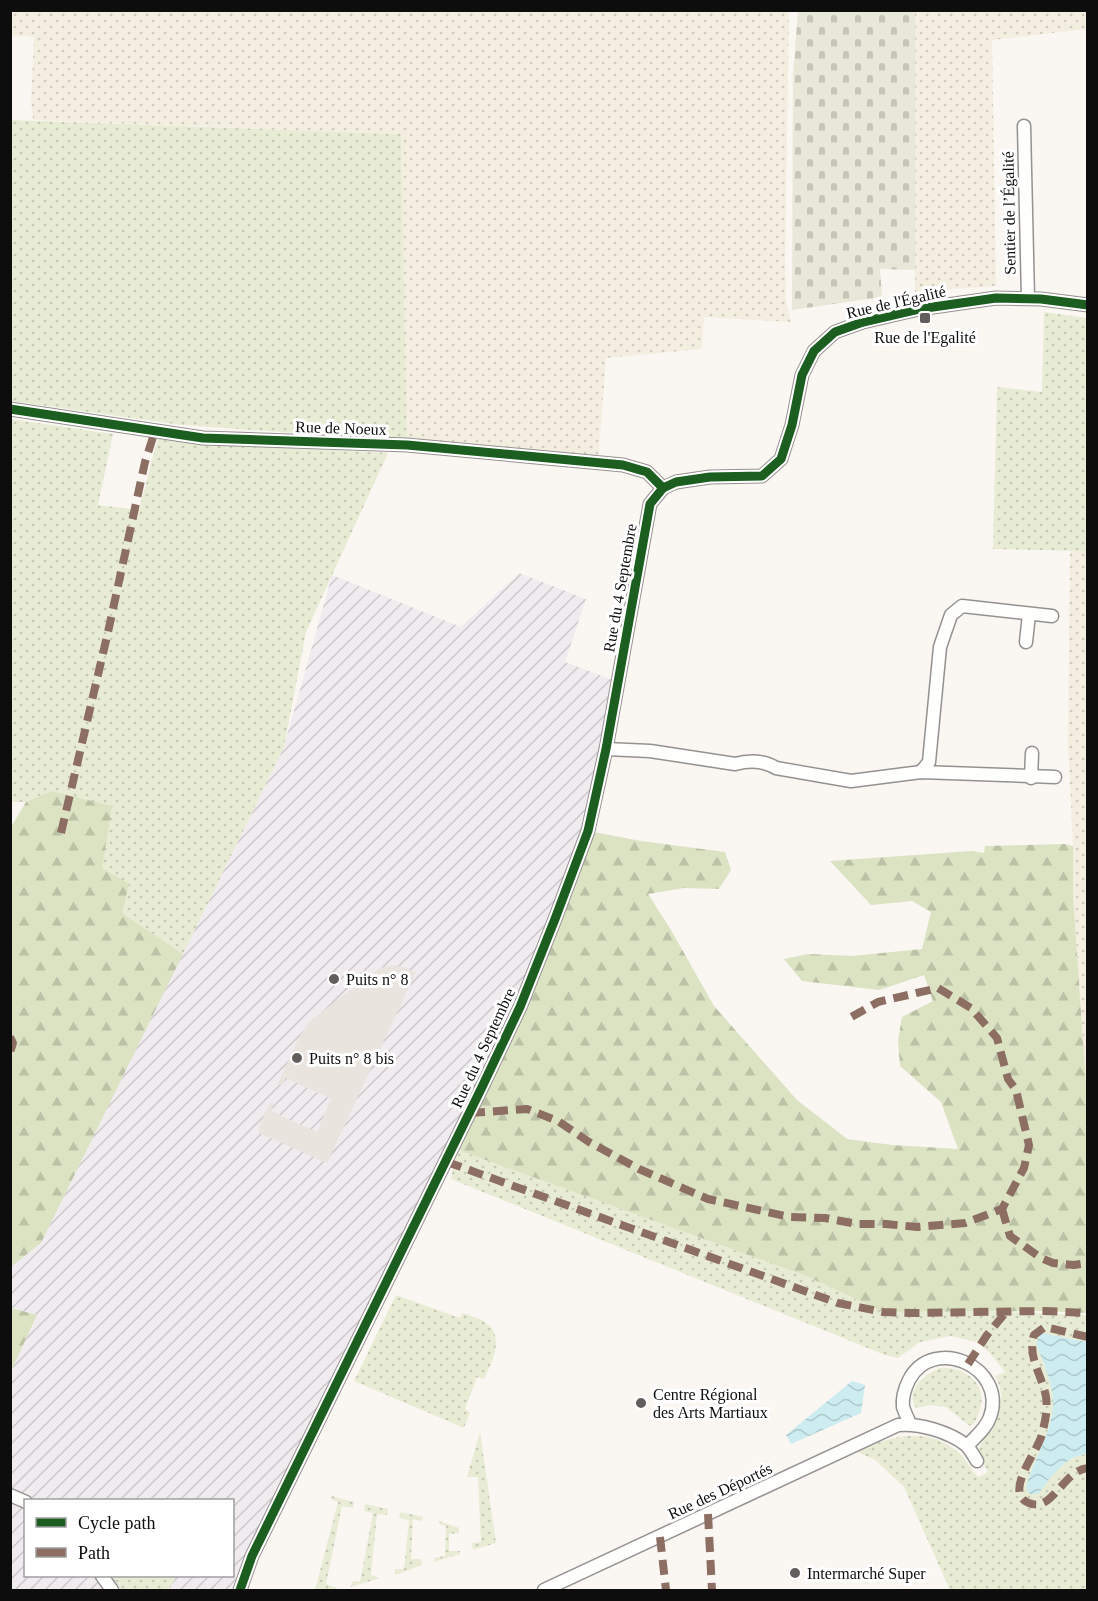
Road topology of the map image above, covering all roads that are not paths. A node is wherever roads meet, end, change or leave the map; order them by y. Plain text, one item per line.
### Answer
1 (1024, 126) dead end
2 (1028, 298) junction
3 (1088, 305) edge
4 (10, 409) edge
5 (663, 488) junction
6 (1029, 614) junction
7 (1052, 616) dead end
8 (1026, 642) dead end
9 (606, 748) junction
10 (1032, 753) dead end
11 (921, 772) junction
12 (1055, 777) dead end
13 (1031, 778) junction
14 (910, 1424) junction
15 (967, 1446) junction
16 (977, 1461) dead end
17 (10, 1495) edge
18 (24, 1501) edge
19 (103, 1577) edge
20 (112, 1590) edge
21 (240, 1590) edge
22 (544, 1590) edge

1 - 2 street, Sentier de l’Égalité
2 - 3 street, Rue de l'Égalité
2 - 5 street, Rue de l'Égalité
4 - 5 street, Rue de Noeux
5 - 9 street, Rue du 4 Septembre
6 - 7 street
6 - 8 street
6 - 11 street
9 - 11 street
9 - 21 street, Rue du 4 Septembre
10 - 13 street
11 - 13 street
12 - 13 street
14 - 15 street
14 - 15 street
14 - 22 street, Rue des Déportés
15 - 16 street
17 - 18 street
19 - 20 street

